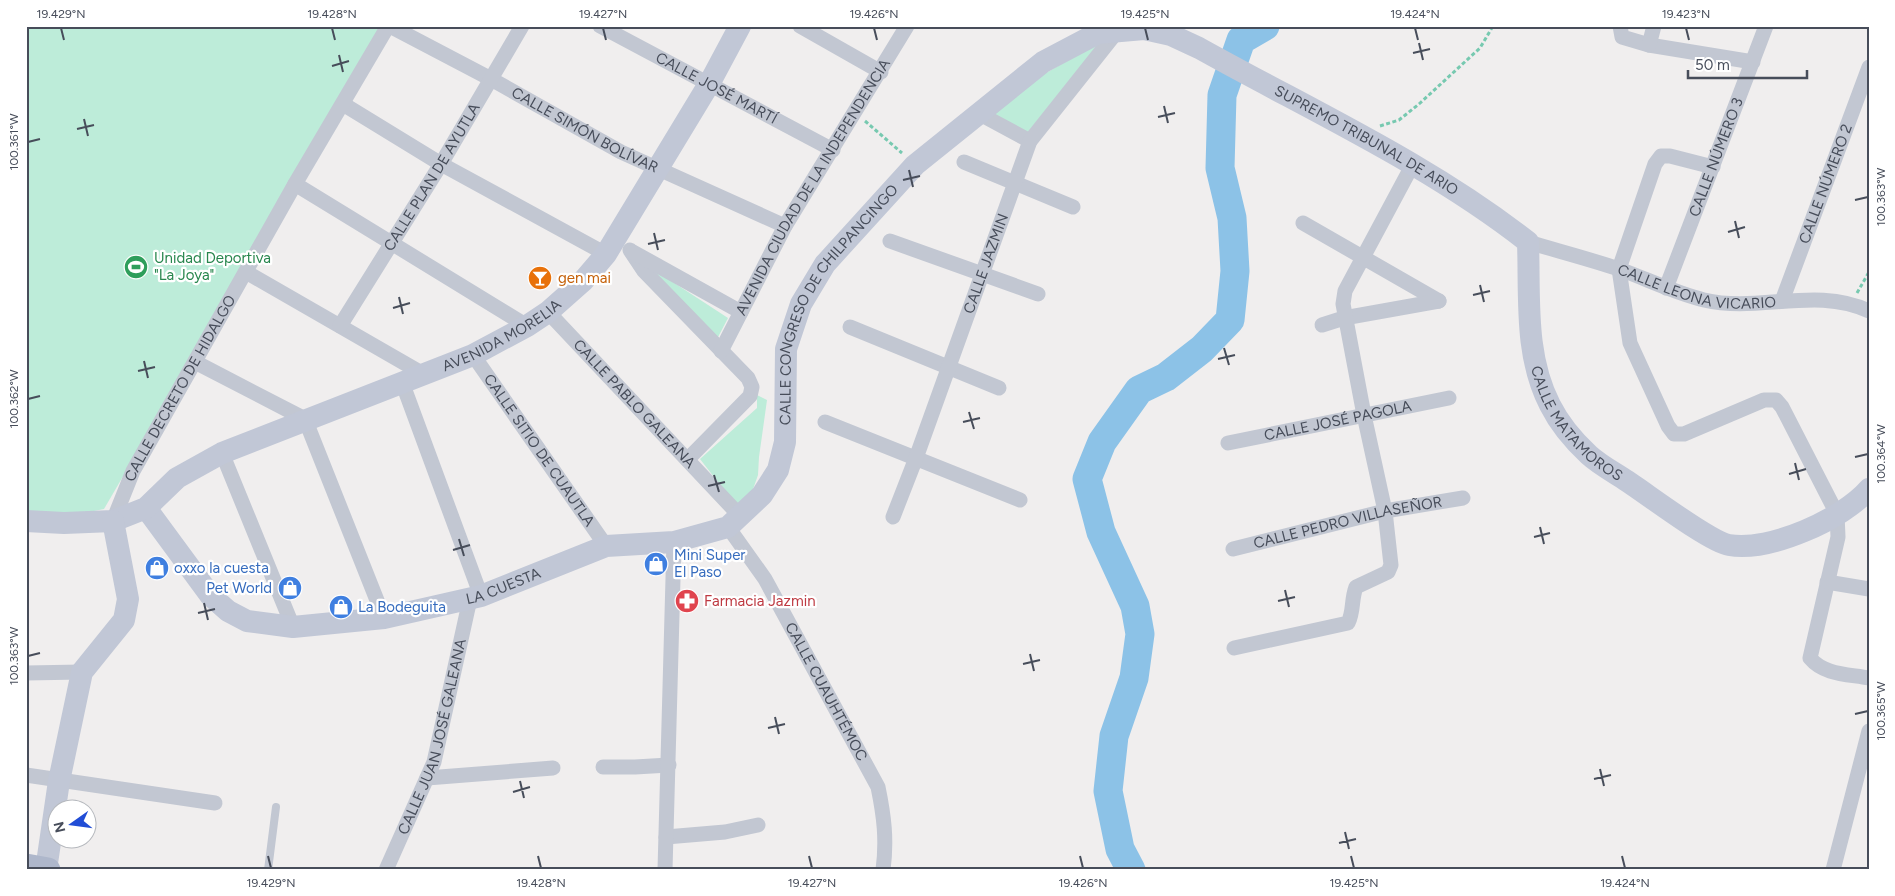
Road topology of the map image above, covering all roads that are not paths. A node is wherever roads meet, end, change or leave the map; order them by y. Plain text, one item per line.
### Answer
1 (389, 26) edge
2 (522, 26) edge
3 (600, 26) edge
4 (740, 26) edge
5 (800, 26) edge
6 (907, 26) edge
7 (1654, 26) edge
8 (1766, 26) edge
9 (1119, 28) edge
10 (1621, 31) edge
11 (1648, 45) junction
12 (1199, 48) joint
13 (1753, 62) junction
14 (1869, 67) edge
15 (881, 72) junction
16 (491, 79) junction
17 (709, 84) junction
18 (343, 104) junction
19 (978, 113) junction
20 (1030, 141) junction
21 (833, 150) junction
22 (964, 162) dead end
23 (441, 164) junction
24 (1413, 164) junction
25 (1713, 167) junction
26 (656, 168) junction
27 (295, 184) junction
28 (1014, 184) junction
29 (1073, 207) dead end
30 (1303, 223) dead end
31 (785, 226) junction
32 (890, 241) dead end
33 (1528, 242) junction
34 (391, 244) junction
35 (617, 248) junction
36 (1363, 255) junction
37 (1619, 269) junction
38 (246, 272) junction
39 (982, 274) junction
40 (1666, 288) junction
41 (1038, 294) dead end
42 (1782, 301) junction
43 (1869, 311) edge
44 (548, 312) junction
45 (741, 312) junction
46 (1344, 318) junction
47 (1322, 324) dead end
48 (340, 326) junction
49 (527, 326) junction
50 (850, 327) dead end
51 (721, 351) junction
52 (472, 355) junction
53 (195, 362) junction
54 (948, 368) junction
55 (425, 375) junction
56 (402, 382) junction
57 (999, 388) dead end
58 (1449, 398) dead end
59 (1364, 415) junction
60 (305, 419) junction
61 (825, 422) dead end
62 (1228, 443) dead end
63 (222, 453) junction
64 (916, 458) junction
65 (688, 459) junction
66 (1869, 489) edge
67 (1463, 498) dead end
68 (1020, 500) dead end
69 (146, 508) junction
70 (1386, 512) junction
71 (1837, 514) junction
72 (893, 517) dead end
73 (113, 520) junction
74 (26, 521) edge
75 (734, 522) junction
76 (674, 542) junction
77 (606, 546) junction
78 (1233, 549) dead end
79 (1827, 582) junction
80 (1869, 589) edge
81 (475, 597) junction
82 (384, 618) junction
83 (293, 627) junction
84 (1234, 648) dead end
85 (82, 672) junction
86 (26, 673) edge
87 (1869, 678) edge
88 (1869, 731) edge
89 (669, 765) junction
90 (603, 766) dead end
91 (553, 768) dead end
92 (26, 775) edge
93 (427, 778) junction
94 (59, 781) junction
95 (215, 802) dead end
96 (276, 807) dead end
97 (758, 825) dead end
98 (666, 837) junction
99 (26, 866) edge
100 (47, 870) edge
101 (268, 870) edge
102 (386, 870) edge
103 (665, 870) edge
104 (883, 870) edge
105 (1833, 870) edge

1 - 16 street, CALLE SIMÓN BOLÍVAR
1 - 18 street, CALLE DECRETO DE HIDALGO
2 - 16 street, CALLE PLAN DE AYUTLA
3 - 17 street, CALLE JOSÉ MARTÍ
4 - 17 street, AVENIDA MORELIA
5 - 15 street
6 - 15 street, AVENIDA CIUDAD DE LA INDEPENDENCIA
7 - 11 street
8 - 13 street, CALLE NÚMERO 3
9 - 12 street, CALLE CONGRESO DE CHILPANCINGO
9 - 19 street, CALLE CONGRESO DE CHILPANCINGO
9 - 20 street, CALLE JAZMIN
10 - 11 street
11 - 13 street
12 - 24 street, SUPREMO TRIBUNAL DE ARIO
13 - 25 street, CALLE NÚMERO 3
14 - 42 street, CALLE NÚMERO 2
15 - 21 street, AVENIDA CIUDAD DE LA INDEPENDENCIA
16 - 23 street, CALLE PLAN DE AYUTLA
16 - 26 street, CALLE SIMÓN BOLÍVAR
17 - 21 street, CALLE JOSÉ MARTÍ
17 - 26 street, AVENIDA MORELIA
18 - 23 street
18 - 27 street, CALLE DECRETO DE HIDALGO
19 - 20 street
19 - 75 street, CALLE CONGRESO DE CHILPANCINGO
20 - 28 street, CALLE JAZMIN
21 - 31 street, AVENIDA CIUDAD DE LA INDEPENDENCIA
22 - 28 street
23 - 34 street, CALLE PLAN DE AYUTLA
23 - 35 street
24 - 33 street, SUPREMO TRIBUNAL DE ARIO
24 - 36 street
25 - 37 street
25 - 40 street, CALLE NÚMERO 3
26 - 31 street, CALLE SIMÓN BOLÍVAR
26 - 35 street, AVENIDA MORELIA
27 - 34 street
27 - 38 street, CALLE DECRETO DE HIDALGO
28 - 29 street
28 - 39 street, CALLE JAZMIN
30 - 36 street
31 - 45 street, AVENIDA CIUDAD DE LA INDEPENDENCIA
32 - 39 street
33 - 37 street, CALLE LEONA VICARIO
33 - 71 street, CALLE MATAMOROS
34 - 48 street, CALLE PLAN DE AYUTLA
34 - 49 street
35 - 44 street, AVENIDA MORELIA
35 - 45 street
35 - 51 street
36 - 46 street
36 - 46 street
37 - 40 street, CALLE LEONA VICARIO
37 - 71 street
38 - 48 street
38 - 53 street, CALLE DECRETO DE HIDALGO
39 - 41 street
39 - 54 street, CALLE JAZMIN
40 - 42 street, CALLE LEONA VICARIO
42 - 43 street, CALLE LEONA VICARIO
44 - 49 street, AVENIDA MORELIA
44 - 65 street, CALLE PABLO GALEANA
45 - 51 street, AVENIDA CIUDAD DE LA INDEPENDENCIA
46 - 47 street
46 - 59 street
48 - 55 street
49 - 52 street, AVENIDA MORELIA
50 - 54 street
51 - 65 street
52 - 55 street, AVENIDA MORELIA
52 - 77 street, CALLE SITIO DE CUAUTLA
53 - 60 street
53 - 73 street, CALLE DECRETO DE HIDALGO
54 - 57 street
54 - 64 street, CALLE JAZMIN
55 - 56 street, AVENIDA MORELIA
56 - 60 street, AVENIDA MORELIA
56 - 81 street
58 - 59 street, CALLE JOSÉ PAGOLA
59 - 62 street, CALLE JOSÉ PAGOLA
59 - 70 street
60 - 63 street, AVENIDA MORELIA
60 - 82 street
61 - 64 street
63 - 69 street, AVENIDA MORELIA
63 - 83 street
64 - 68 street
64 - 72 street, CALLE JAZMIN
65 - 75 street, CALLE PABLO GALEANA
66 - 71 street
67 - 70 street, CALLE PEDRO VILLASEÑOR
69 - 73 street
69 - 83 street, LA CUESTA
70 - 78 street, CALLE PEDRO VILLASEÑOR
70 - 84 street
71 - 79 street
73 - 74 street
73 - 85 street
75 - 76 street, LA CUESTA
75 - 104 street, CALLE CUAUHTÉMOC
76 - 77 street, LA CUESTA
76 - 89 street
77 - 81 street, LA CUESTA
79 - 80 street
79 - 87 street
81 - 82 street, LA CUESTA
81 - 93 street, CALLE JUAN JOSÉ GALEANA
82 - 83 street, LA CUESTA
85 - 86 street
85 - 94 street
88 - 105 street
89 - 90 street
89 - 98 street
91 - 93 street
92 - 94 street
93 - 102 street, CALLE JUAN JOSÉ GALEANA
94 - 95 street
94 - 100 street
96 - 101 lane
97 - 98 street
98 - 103 street
99 - 100 main road

